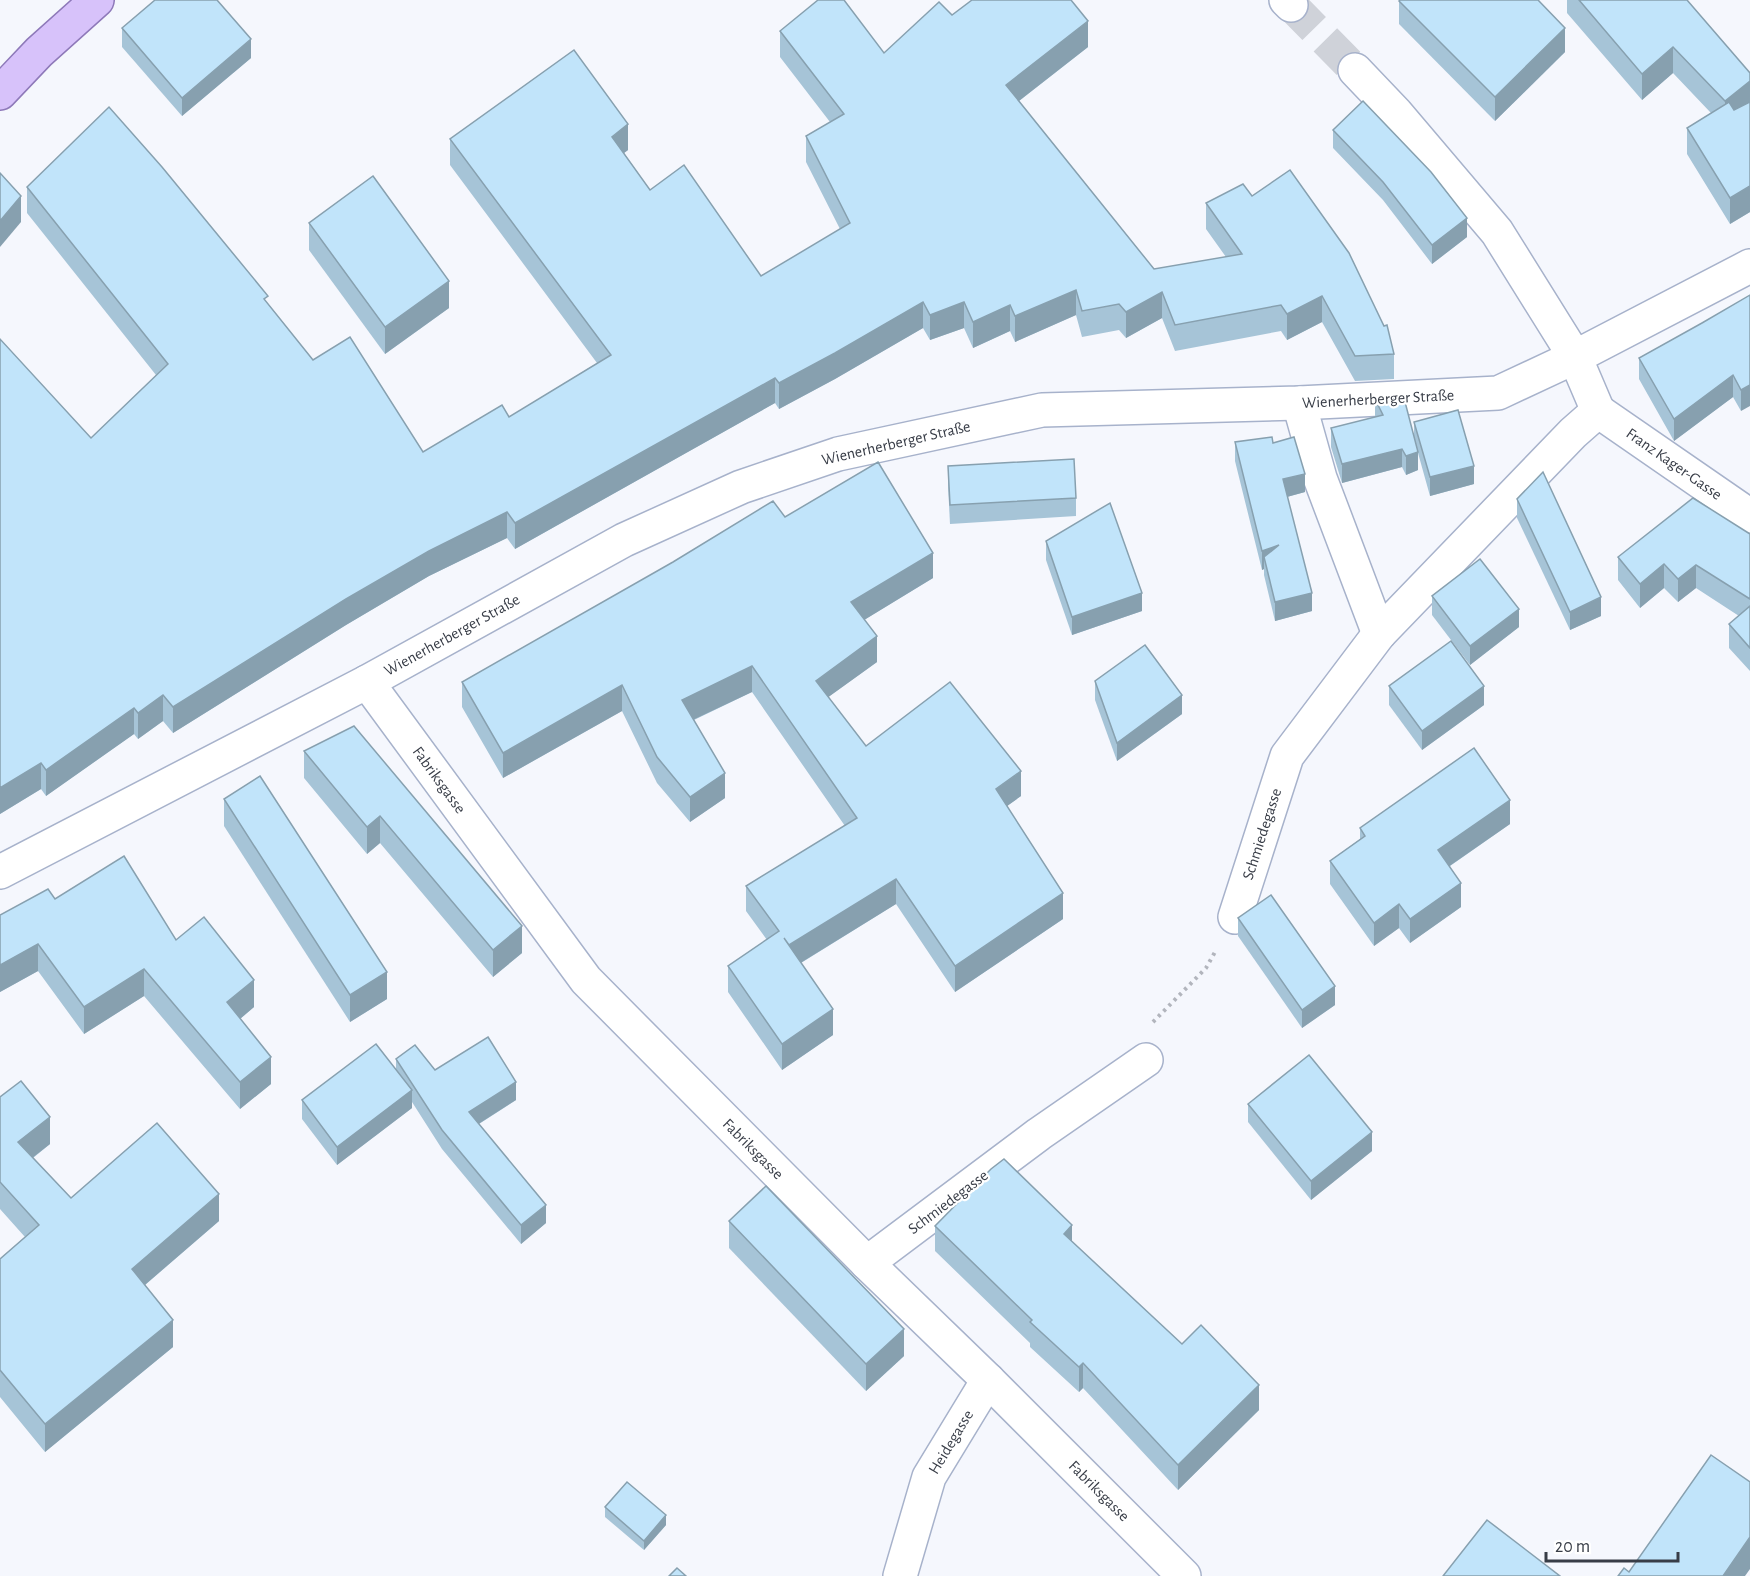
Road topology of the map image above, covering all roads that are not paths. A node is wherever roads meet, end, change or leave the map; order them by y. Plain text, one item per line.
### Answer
1 (97, 0) edge
2 (1355, 70) tunnel mouth
3 (0, 93) edge
4 (1750, 266) edge
5 (1575, 357) junction
6 (1299, 403) junction
7 (1598, 411) junction
8 (1750, 516) edge
9 (1379, 634) junction
10 (367, 682) junction
11 (0, 872) edge
12 (1235, 917) road end
13 (1146, 1060) road end
14 (867, 1263) junction
15 (988, 1380) junction
16 (900, 1576) edge
17 (1184, 1576) edge

1 - 3 main road
2 - 5 street
4 - 5 street, Wienerherberger Straße
5 - 6 street, Wienerherberger Straße
5 - 7 street
6 - 9 street
6 - 10 street, Wienerherberger Straße
7 - 8 street, Franz Kager-Gasse
7 - 9 street, Schmiedegasse
9 - 12 street, Schmiedegasse
10 - 11 street, Wienerherberger Straße
10 - 14 street, Fabriksgasse
13 - 14 street, Schmiedegasse
14 - 15 street, Fabriksgasse
15 - 16 street, Heidegasse
15 - 17 street, Fabriksgasse

